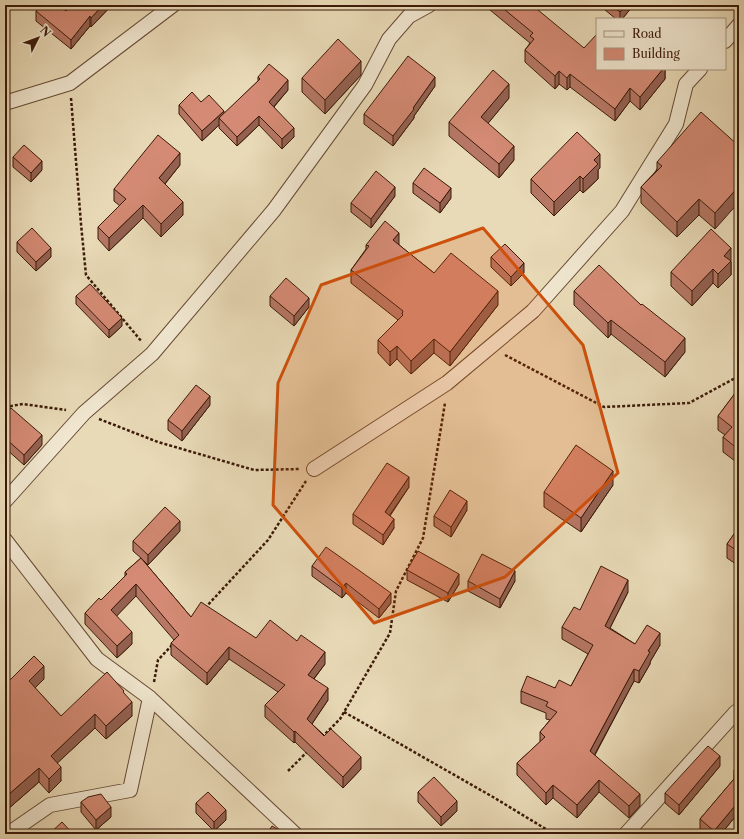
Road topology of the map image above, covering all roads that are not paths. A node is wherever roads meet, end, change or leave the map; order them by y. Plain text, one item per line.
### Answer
1 (173, 5) edge
2 (429, 5) edge
3 (739, 25) edge
4 (726, 40) edge
5 (699, 70) edge
6 (5, 100) edge
7 (314, 469) road end
8 (5, 501) edge
9 (5, 540) edge
10 (150, 698) junction
11 (739, 711) edge
12 (8, 834) edge
13 (295, 834) edge
14 (626, 834) edge

1 - 6 street
2 - 8 street
3 - 4 street
5 - 7 street
9 - 10 street
10 - 12 street
10 - 13 street
11 - 14 street

